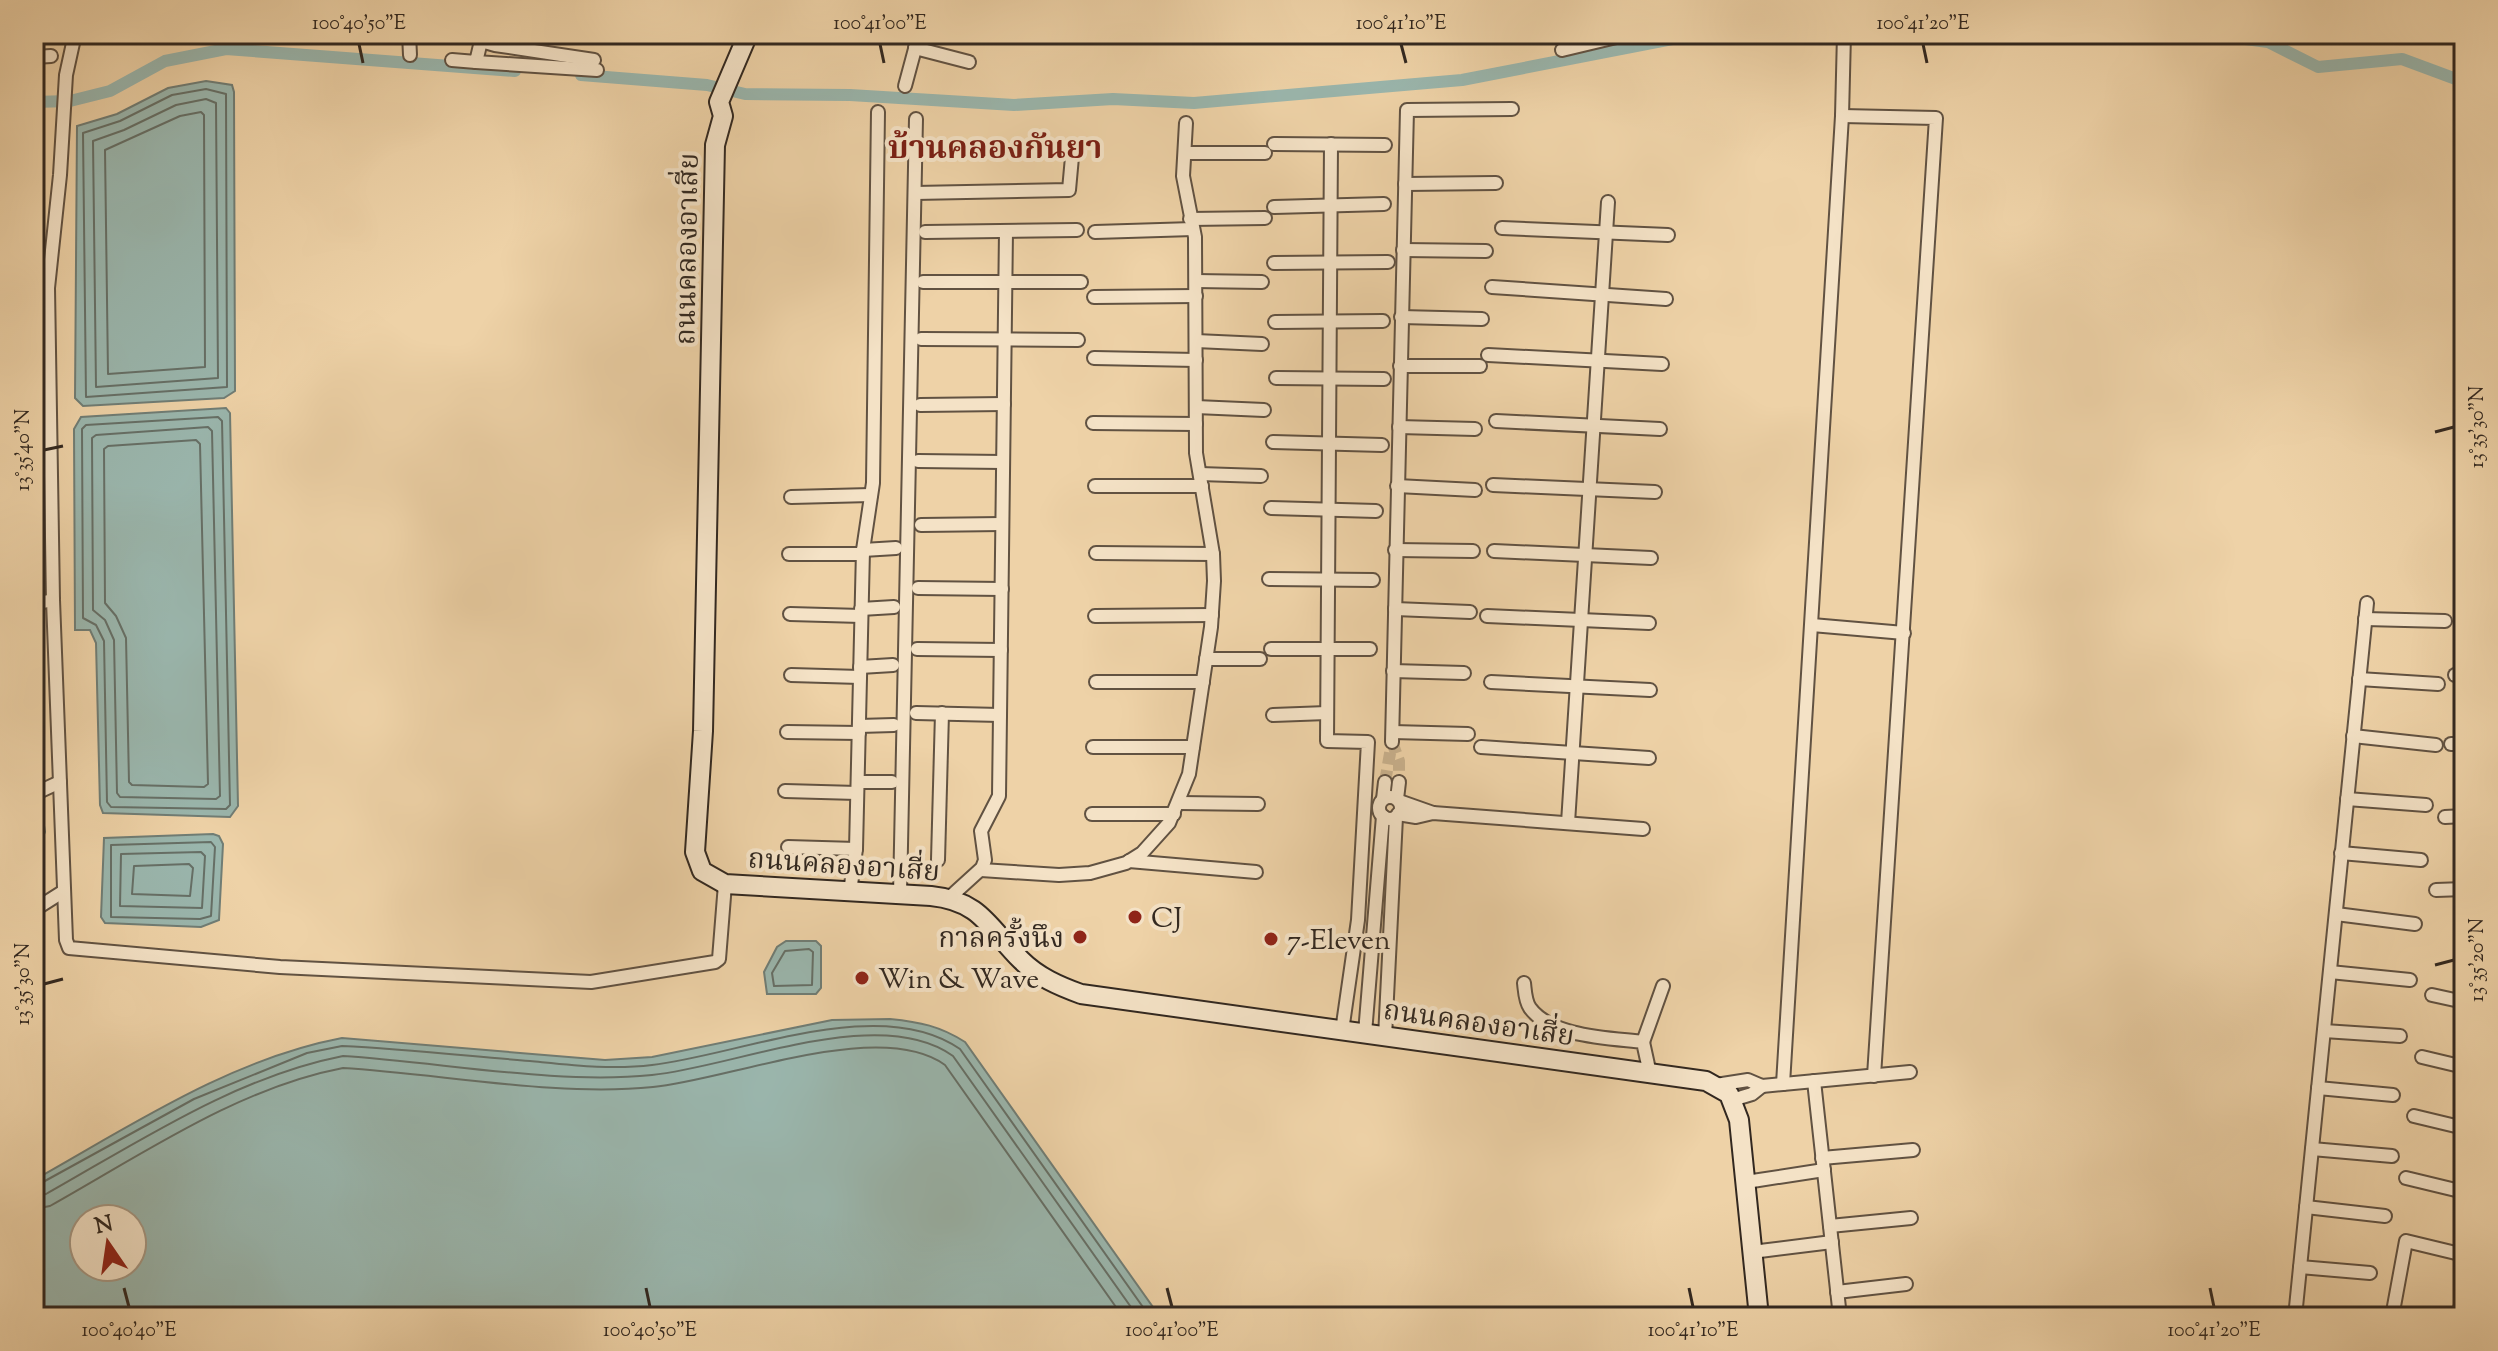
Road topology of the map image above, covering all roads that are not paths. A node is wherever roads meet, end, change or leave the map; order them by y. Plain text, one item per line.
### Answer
1 (75, 34) edge
2 (409, 34) edge
3 (748, 34) edge
4 (919, 34) edge
5 (1629, 34) edge
6 (1844, 34) edge
7 (481, 37) edge
8 (915, 48) junction
9 (1562, 50) dead end
10 (410, 55) dead end
11 (51, 56) dead end
12 (34, 57) edge
13 (452, 60) dead end
14 (476, 62) junction
15 (969, 62) dead end
16 (905, 86) dead end
17 (1512, 109) dead end
18 (878, 112) dead end
19 (1842, 116) junction
20 (916, 119) dead end
21 (1186, 123) dead end
22 (1331, 144) junction
23 (1385, 145) dead end
24 (1185, 153) junction
25 (1072, 157) dead end
26 (1496, 183) dead end
27 (1405, 184) junction
28 (915, 193) junction
29 (1608, 202) dead end
30 (1384, 204) dead end
31 (1332, 205) junction
32 (1274, 207) dead end
33 (1265, 218) dead end
34 (1192, 224) junction
35 (1502, 228) dead end
36 (1077, 230) dead end
37 (1006, 231) junction
38 (925, 232) dead end
39 (1095, 232) dead end
40 (1606, 232) junction
41 (1668, 235) dead end
42 (1403, 250) junction
43 (1486, 251) dead end
44 (1331, 262) junction
45 (1388, 262) dead end
46 (1274, 263) dead end
47 (1005, 281) junction
48 (1196, 281) junction
49 (923, 282) dead end
50 (1081, 282) dead end
51 (1262, 282) dead end
52 (1492, 287) dead end
53 (48, 288) junction
54 (34, 291) edge
55 (1602, 295) junction
56 (1196, 296) junction
57 (1094, 297) dead end
58 (1666, 299) dead end
59 (1401, 317) junction
60 (1482, 319) dead end
61 (1383, 321) dead end
62 (1275, 322) dead end
63 (1331, 322) junction
64 (1006, 338) junction
65 (921, 339) dead end
66 (1078, 340) dead end
67 (1196, 341) junction
68 (1262, 344) dead end
69 (1488, 355) dead end
70 (1094, 358) dead end
71 (1598, 359) junction
72 (1196, 360) junction
73 (1662, 364) dead end
74 (1400, 366) junction
75 (1480, 366) dead end
76 (1276, 378) dead end
77 (1330, 378) junction
78 (1384, 379) dead end
79 (1004, 404) junction
80 (920, 405) dead end
81 (1196, 407) junction
82 (1264, 410) dead end
83 (1496, 421) dead end
84 (1093, 423) dead end
85 (1196, 424) junction
86 (1593, 425) junction
87 (1399, 427) junction
88 (1475, 429) dead end
89 (1660, 429) dead end
90 (1273, 442) dead end
91 (1330, 444) junction
92 (1382, 445) dead end
93 (918, 461) dead end
94 (1003, 462) junction
95 (1261, 476) dead end
96 (1201, 480) junction
97 (1493, 485) dead end
98 (1095, 486) dead end
99 (1397, 486) junction
100 (1589, 489) junction
101 (1475, 490) dead end
102 (1655, 492) dead end
103 (871, 495) junction
104 (791, 497) dead end
105 (1271, 508) dead end
106 (1329, 510) junction
107 (1376, 511) dead end
108 (1002, 524) junction
109 (921, 525) dead end
110 (896, 548) dead end
111 (1395, 550) junction
112 (1473, 551) dead end
113 (1494, 551) dead end
114 (863, 552) junction
115 (1096, 553) dead end
116 (1585, 553) junction
117 (789, 554) dead end
118 (1213, 554) junction
119 (1651, 558) dead end
120 (1269, 579) dead end
121 (1328, 579) junction
122 (1373, 580) dead end
123 (918, 588) dead end
124 (1002, 589) junction
125 (53, 600) junction
126 (2367, 603) dead end
127 (34, 604) edge
128 (894, 607) dead end
129 (1395, 609) junction
130 (861, 612) junction
131 (1470, 612) dead end
132 (790, 614) dead end
133 (1212, 615) junction
134 (1095, 616) dead end
135 (1487, 616) dead end
136 (1581, 617) junction
137 (2365, 619) junction
138 (2445, 621) dead end
139 (1649, 623) dead end
140 (1812, 625) junction
141 (1904, 633) junction
142 (917, 649) dead end
143 (1271, 649) dead end
144 (1328, 649) junction
145 (1370, 649) dead end
146 (1001, 650) junction
147 (1206, 659) junction
148 (1260, 659) dead end
149 (893, 665) dead end
150 (1393, 671) junction
151 (860, 672) junction
152 (1464, 673) dead end
153 (791, 675) dead end
154 (2359, 679) junction
155 (1096, 682) dead end
156 (1203, 682) junction
157 (1491, 682) dead end
158 (1577, 684) junction
159 (2438, 684) dead end
160 (1650, 690) dead end
161 (916, 713) dead end
162 (942, 713) junction
163 (1327, 713) junction
164 (1000, 715) junction
165 (1273, 715) dead end
166 (894, 725) dead end
167 (859, 730) junction
168 (787, 732) dead end
169 (1468, 734) dead end
170 (2353, 736) junction
171 (2436, 745) dead end
172 (1093, 747) dead end
173 (1193, 747) junction
174 (1481, 747) dead end
175 (1572, 751) junction
176 (1649, 758) dead end
177 (60, 782) junction
178 (892, 782) dead end
179 (1385, 782) tunnel mouth
180 (1399, 782) tunnel mouth
181 (858, 788) junction
182 (785, 791) dead end
183 (34, 794) edge
184 (2347, 799) junction
185 (1258, 804) dead end
186 (2426, 805) dead end
187 (1177, 808) junction
188 (1393, 808) junction
189 (1092, 814) dead end
190 (2464, 816) edge
191 (2445, 817) dead end
192 (1568, 823) junction
193 (1643, 829) dead end
194 (788, 847) dead end
195 (856, 849) junction
196 (2341, 853) junction
197 (938, 860) dead end
198 (2421, 860) dead end
199 (1129, 861) junction
200 (981, 870) junction
201 (1256, 872) dead end
202 (725, 884) junction
203 (2464, 889) edge
204 (2436, 890) dead end
205 (64, 891) junction
206 (850, 892) junction
207 (900, 894) junction
208 (949, 898) junction
209 (34, 910) edge
210 (2336, 914) junction
211 (2415, 924) dead end
212 (2330, 972) junction
213 (2410, 980) dead end
214 (1524, 983) dead end
215 (1663, 986) dead end
216 (2432, 995) dead end
217 (2464, 1002) edge
218 (1342, 1031) junction
219 (2324, 1031) junction
220 (1365, 1033) junction
221 (2400, 1036) dead end
222 (1385, 1037) junction
223 (1643, 1042) junction
224 (2422, 1057) dead end
225 (2464, 1067) edge
226 (1910, 1072) dead end
227 (1650, 1074) junction
228 (1874, 1076) junction
229 (1814, 1081) junction
230 (1783, 1084) junction
231 (1715, 1085) junction
232 (1762, 1086) junction
233 (2318, 1088) junction
234 (2393, 1095) dead end
235 (1732, 1100) junction
236 (2414, 1116) dead end
237 (2464, 1128) edge
238 (2312, 1149) junction
239 (1913, 1150) dead end
240 (2392, 1156) dead end
241 (1823, 1164) junction
242 (2406, 1178) dead end
243 (1746, 1182) junction
244 (2464, 1192) edge
245 (2306, 1207) junction
246 (2385, 1216) dead end
247 (1911, 1218) dead end
248 (1830, 1226) junction
249 (1832, 1242) junction
250 (1752, 1252) junction
251 (2464, 1255) edge
252 (2300, 1267) junction
253 (2370, 1273) dead end
254 (1906, 1284) dead end
255 (1837, 1292) junction
256 (2464, 1292) edge
257 (1759, 1317) edge
258 (1840, 1317) edge
259 (2295, 1317) edge
260 (2392, 1317) edge
261 (2458, 1317) edge

1 - 53 street
2 - 10 street
3 - 202 street, ถนนคลองอาเสี่ย
4 - 8 street
5 - 9 street
6 - 19 street
7 - 14 street
7 - 14 street
8 - 15 street
8 - 16 street
11 - 12 street
13 - 14 street
17 - 27 street
18 - 103 street
19 - 140 street
19 - 141 street
20 - 28 street
21 - 24 street
22 - 23 street
22 - 24 street
22 - 31 street
24 - 34 street
25 - 28 street
26 - 27 street
27 - 42 street
28 - 207 street
29 - 40 street
30 - 31 street
31 - 32 street
31 - 44 street
33 - 34 street
34 - 39 street
34 - 48 street
35 - 40 street
36 - 37 street
37 - 38 street
37 - 47 street
40 - 41 street
40 - 55 street
42 - 43 street
42 - 59 street
44 - 45 street
44 - 46 street
44 - 63 street
47 - 49 street
47 - 50 street
47 - 64 street
48 - 51 street
48 - 56 street
52 - 55 street
53 - 54 street
53 - 125 street
55 - 58 street
55 - 71 street
56 - 57 street
56 - 67 street
59 - 60 street
59 - 74 street
61 - 63 street
62 - 63 street
63 - 77 street
64 - 65 street
64 - 66 street
64 - 79 street
67 - 68 street
67 - 72 street
69 - 71 street
70 - 72 street
71 - 73 street
71 - 86 street
72 - 81 street
74 - 75 street
74 - 87 street
76 - 77 street
77 - 78 street
77 - 91 street
79 - 80 street
79 - 94 street
81 - 82 street
81 - 85 street
83 - 86 street
84 - 85 street
85 - 96 street
86 - 89 street
86 - 100 street
87 - 88 street
87 - 99 street
90 - 91 street
91 - 92 street
91 - 106 street
93 - 94 street
94 - 108 street
95 - 96 street
96 - 98 street
96 - 118 street
97 - 100 street
99 - 101 street
99 - 111 street
100 - 102 street
100 - 116 street
103 - 104 street
103 - 114 street
105 - 106 street
106 - 107 street
106 - 121 street
108 - 109 street
108 - 124 street
110 - 114 street
111 - 112 street
111 - 129 street
113 - 116 street
114 - 117 street
114 - 130 street
115 - 118 street
116 - 119 street
116 - 136 street
118 - 133 street
120 - 121 street
121 - 122 street
121 - 144 street
123 - 124 street
124 - 146 street
125 - 127 street
125 - 177 street
126 - 137 street
128 - 130 street
129 - 131 street
129 - 150 street
130 - 132 street
130 - 151 street
133 - 134 street
133 - 147 street
135 - 136 street
136 - 139 street
136 - 158 street
137 - 138 street
137 - 154 street
140 - 141 street
140 - 230 street
141 - 228 street
142 - 146 street
143 - 144 street
144 - 145 street
144 - 163 street
146 - 164 street
147 - 148 street
147 - 156 street
149 - 151 street
150 - 152 street
150 - 169 street
151 - 153 street
151 - 167 street
154 - 159 street
154 - 170 street
155 - 156 street
156 - 173 street
157 - 158 street
158 - 160 street
158 - 175 street
161 - 162 street
162 - 164 street
162 - 197 street
163 - 165 street
163 - 218 street
164 - 200 street
166 - 167 street
167 - 168 street
167 - 181 street
170 - 171 street
170 - 184 street
172 - 173 street
173 - 187 street
174 - 175 street
175 - 176 street
175 - 192 street
177 - 183 street
177 - 205 street
178 - 181 street
179 - 188 street
180 - 188 street
181 - 182 street
181 - 195 street
184 - 186 street
184 - 196 street
185 - 187 street
187 - 189 street
187 - 199 street
188 - 192 street
188 - 220 street
188 - 222 street
190 - 191 street
192 - 193 street
194 - 195 street
195 - 206 street
196 - 198 street
196 - 210 street
199 - 200 street
199 - 201 street
200 - 208 street
202 - 205 street
202 - 206 street, ถนนคลองอาเสี่ย
203 - 204 street
205 - 209 street
206 - 207 street, ถนนคลองอาเสี่ย
207 - 208 street, ถนนคลองอาเสี่ย
208 - 218 street, ถนนคลองอาเสี่ย
210 - 211 street
210 - 212 street
212 - 213 street
212 - 219 street
214 - 223 street
215 - 223 street
216 - 217 street
218 - 220 street, ถนนคลองอาเสี่ย
219 - 221 street
219 - 233 street
220 - 222 street, ถนนคลองอาเสี่ย
222 - 227 street, ถนนคลองอาเสี่ย
223 - 227 street
224 - 225 street
226 - 228 street
227 - 231 street, ถนนคลองอาเสี่ย
228 - 229 street
229 - 230 street
229 - 241 street
230 - 232 street
231 - 232 street
231 - 235 street
232 - 235 street
233 - 234 street
233 - 238 street
235 - 243 street
236 - 237 street
238 - 240 street
238 - 245 street
239 - 241 street
241 - 243 street
241 - 248 street
242 - 244 street
243 - 250 street
245 - 246 street
245 - 252 street
247 - 248 street
248 - 249 street
249 - 250 street
249 - 255 street
250 - 257 street
251 - 260 street
252 - 253 street
252 - 259 street
254 - 255 street
255 - 258 street
256 - 261 street

